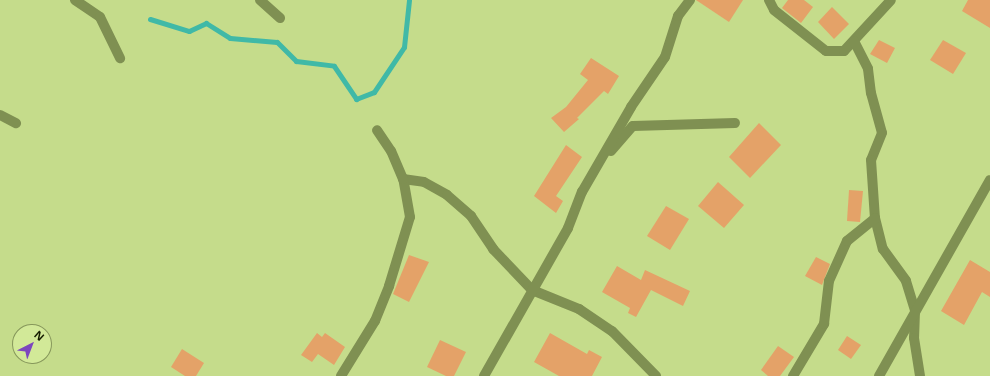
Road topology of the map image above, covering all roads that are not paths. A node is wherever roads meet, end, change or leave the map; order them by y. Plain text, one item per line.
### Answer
1 (75, 0) edge
2 (260, 0) edge
3 (690, 0) edge
4 (769, 0) edge
5 (891, 0) edge
6 (87, 2) edge
7 (280, 18) dead end
8 (854, 41) junction
9 (120, 58) dead end
10 (0, 115) edge
11 (16, 123) dead end
12 (735, 123) dead end
13 (377, 130) dead end
14 (596, 167) junction
15 (403, 179) junction
16 (990, 180) edge
17 (874, 218) junction
18 (532, 290) junction
19 (915, 311) junction
20 (341, 376) edge
21 (484, 376) edge
22 (656, 376) edge
23 (793, 376) edge
24 (879, 376) edge
25 (920, 376) edge

1 - 6 street
2 - 7 street
3 - 14 street
4 - 8 street
5 - 8 street
6 - 9 street
8 - 17 street
10 - 11 street
12 - 14 street
13 - 15 street
14 - 18 street
15 - 18 street
15 - 20 street
16 - 19 street
17 - 19 street
17 - 23 street
18 - 21 street
18 - 22 street
19 - 24 street
19 - 25 street

